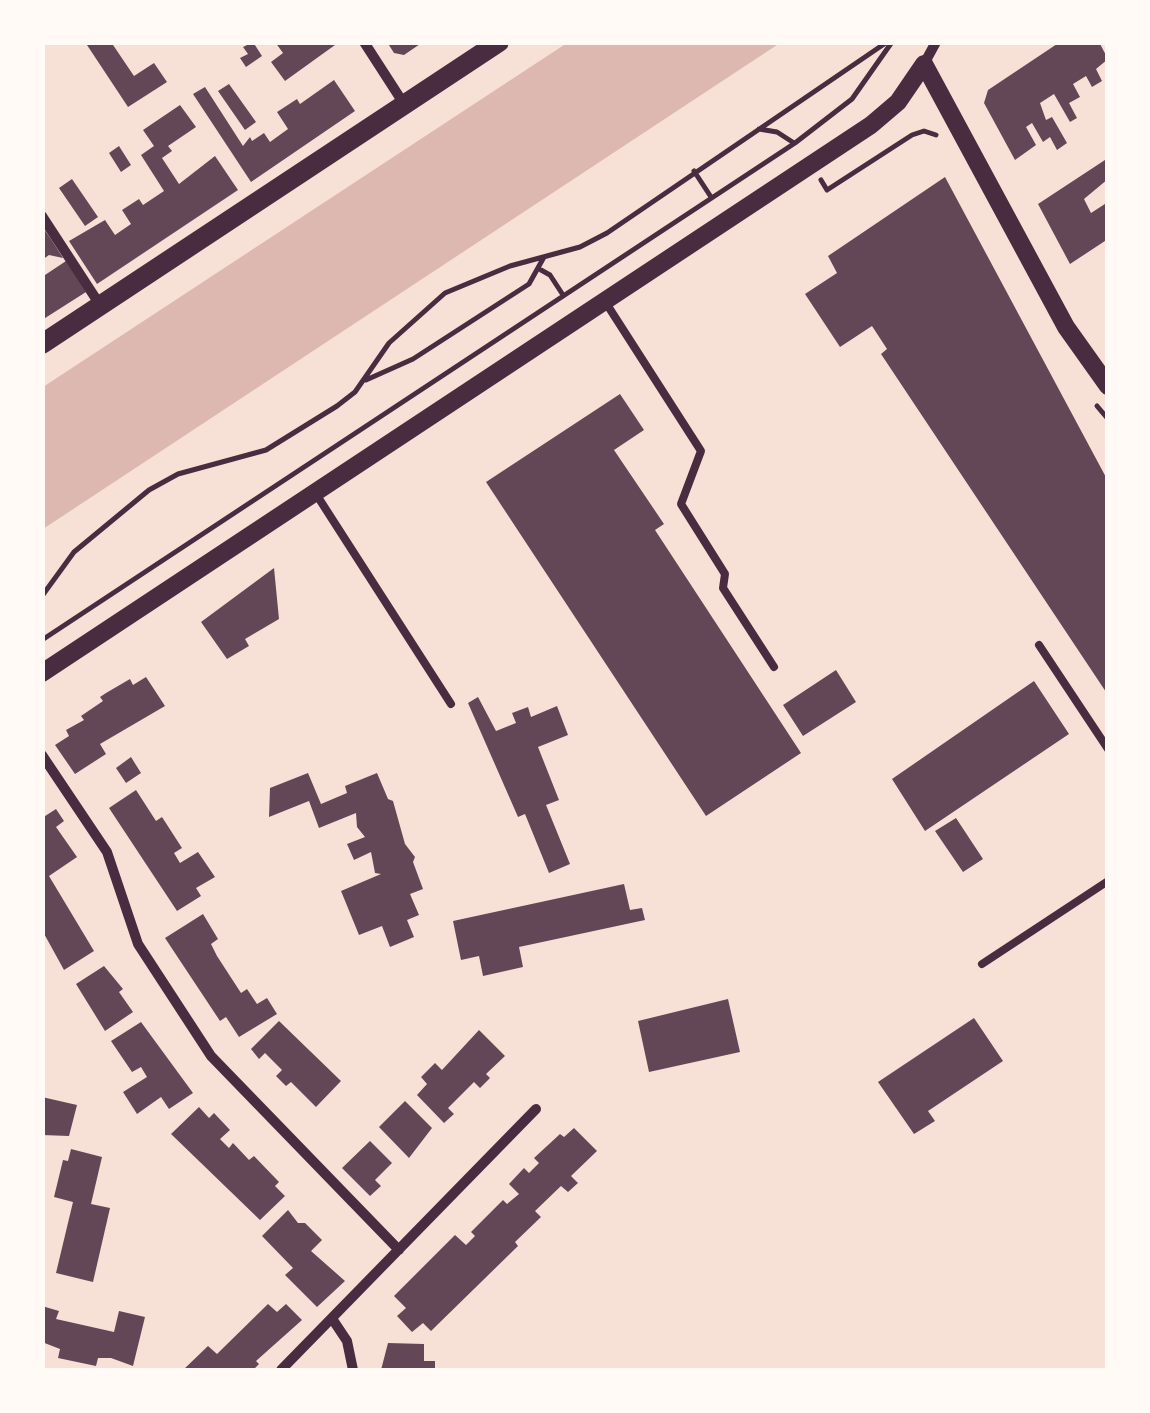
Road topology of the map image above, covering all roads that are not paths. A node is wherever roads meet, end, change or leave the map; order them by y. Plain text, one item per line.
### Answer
1 (364, 42) edge
2 (499, 42) edge
3 (936, 42) edge
4 (924, 64) junction
5 (405, 104) junction
6 (42, 216) edge
7 (606, 303) junction
8 (101, 306) junction
9 (42, 344) edge
10 (1108, 386) edge
11 (316, 494) junction
12 (1040, 646) dead end
13 (774, 667) dead end
14 (42, 673) edge
15 (452, 704) dead end
16 (1108, 748) edge
17 (42, 755) edge
18 (1108, 881) edge
19 (982, 964) dead end
20 (536, 1109) dead end
21 (399, 1250) junction
22 (333, 1320) junction
23 (281, 1370) edge
24 (353, 1370) edge

1 - 5 street
2 - 5 main road
3 - 4 street
4 - 7 street
4 - 10 street
5 - 8 main road
6 - 8 street
7 - 11 street
7 - 13 lane
8 - 9 main road
11 - 14 street
11 - 15 lane
12 - 16 lane
17 - 21 street
18 - 19 lane
20 - 21 street
21 - 22 street
22 - 23 street
22 - 24 street

